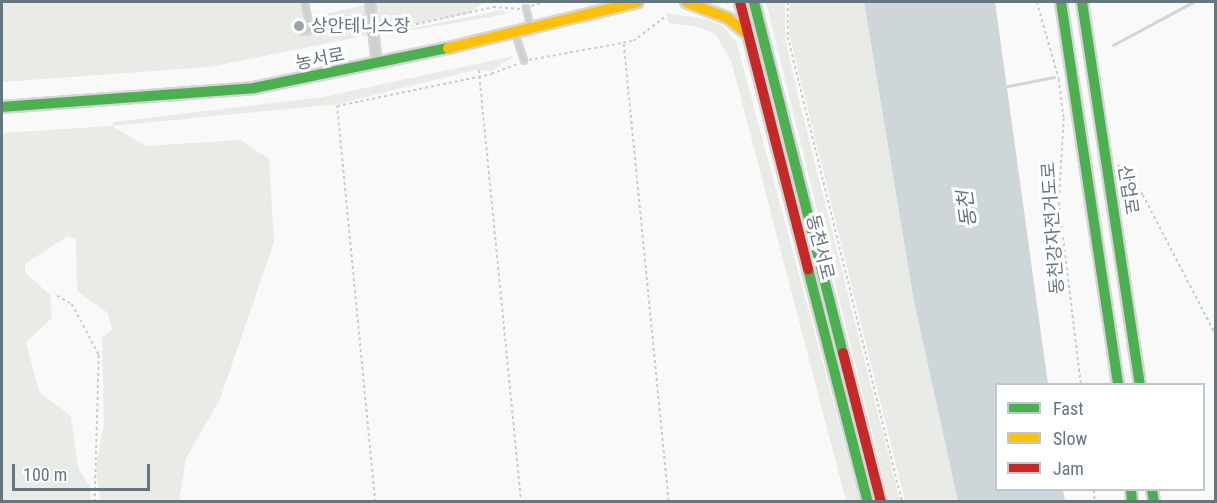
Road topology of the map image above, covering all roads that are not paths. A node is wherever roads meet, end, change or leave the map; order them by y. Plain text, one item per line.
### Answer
1 (305, 2) edge
2 (370, 2) edge
3 (638, 2) edge
4 (686, 2) edge
5 (740, 2) edge
6 (754, 2) edge
7 (1061, 2) edge
8 (1082, 2) edge
9 (526, 8) road end
10 (371, 18) junction
11 (310, 30) junction
12 (531, 31) junction
13 (303, 32) dead end
14 (516, 34) junction
15 (748, 35) junction
16 (524, 61) road end
17 (377, 64) junction
18 (2, 107) edge
19 (1118, 383) edge
20 (1140, 383) edge
21 (868, 501) edge
22 (881, 501) edge

1 - 11 lane
2 - 10 street
3 - 12 main road, 농서로
4 - 15 main road
5 - 15 main road, 동천서로
6 - 22 main road, 동천서로
7 - 19 main road
8 - 20 main road, 산업로
9 - 12 lane
10 - 11 lane
10 - 17 street
11 - 13 lane
12 - 14 main road, 농서로
14 - 16 lane
14 - 17 main road, 농서로
15 - 21 main road, 동천서로
17 - 18 main road, 농서로

